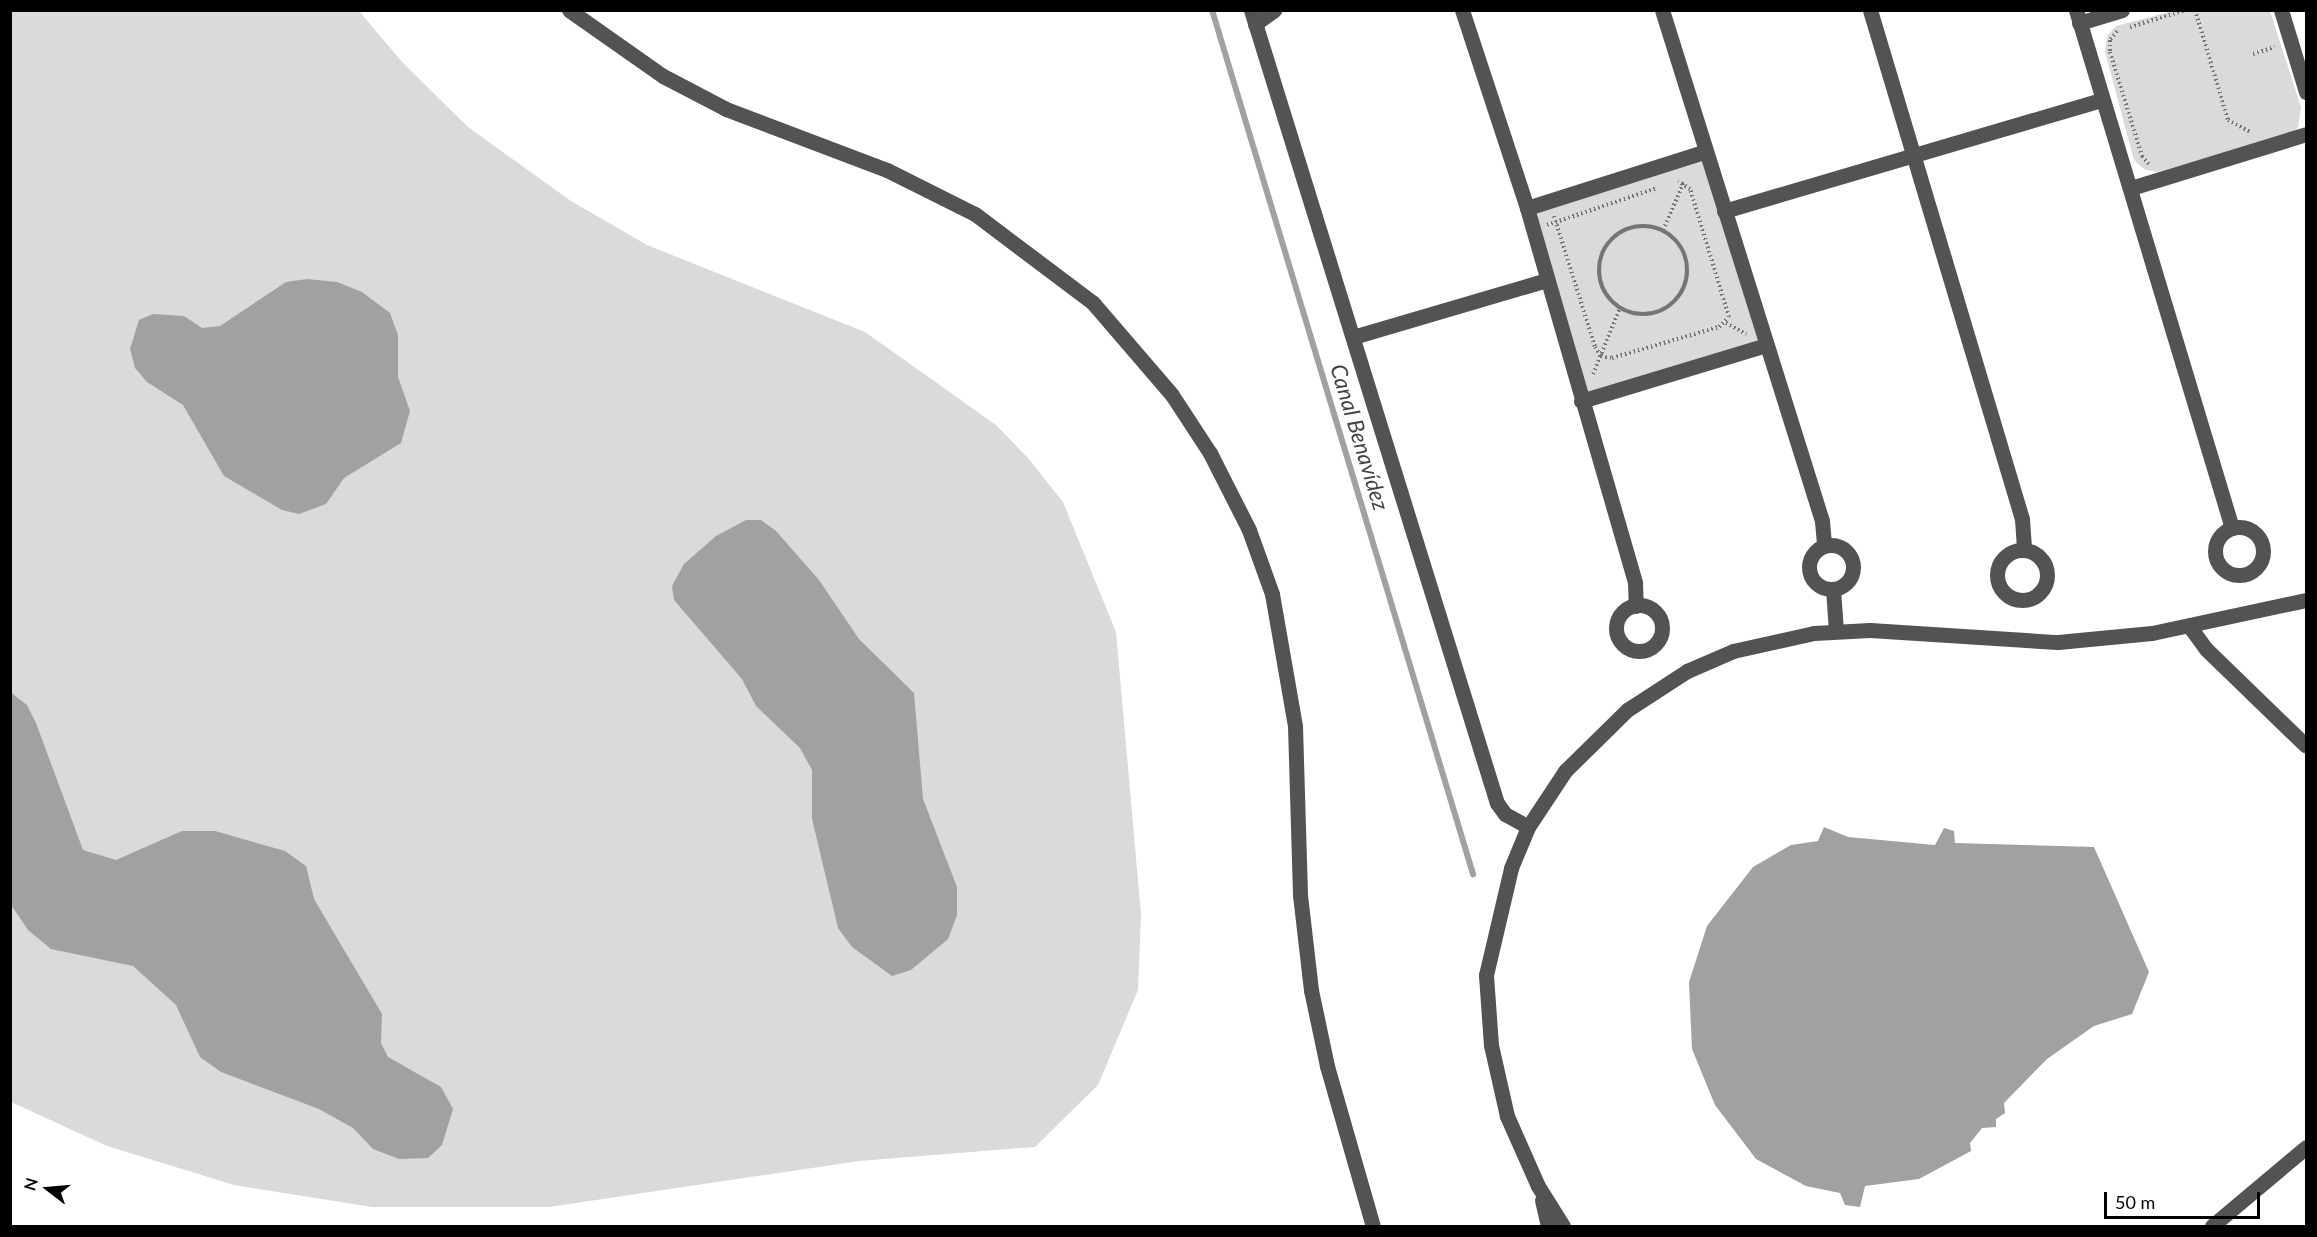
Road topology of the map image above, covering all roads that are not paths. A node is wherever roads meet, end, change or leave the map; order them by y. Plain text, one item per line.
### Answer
1 (569, 10) edge
2 (1274, 10) edge
3 (1462, 10) edge
4 (1662, 10) edge
5 (1870, 10) edge
6 (2121, 10) edge
7 (2281, 10) edge
8 (1253, 17) edge
9 (2078, 17) edge
10 (2300, 46) edge
11 (2307, 92) edge
12 (2102, 100) junction
13 (2307, 134) edge
14 (1704, 152) junction
15 (1914, 155) junction
16 (2131, 188) junction
17 (1527, 208) junction
18 (1724, 211) junction
19 (1547, 280) junction
20 (1353, 337) junction
21 (1767, 345) junction
22 (1581, 401) junction
23 (2232, 528) dead end
24 (1824, 546) junction
25 (2024, 550) dead end
26 (1833, 589) junction
27 (2307, 600) edge
28 (1636, 606) dead end
29 (2190, 627) junction
30 (1836, 631) junction
31 (2307, 746) edge
32 (1528, 827) junction
33 (2307, 1148) edge
34 (1538, 1186) junction
35 (1373, 1227) edge
36 (1548, 1227) edge
37 (1563, 1227) edge
38 (2212, 1227) edge

1 - 35 street
2 - 8 street
3 - 17 street
4 - 14 street
5 - 15 street
6 - 9 street
7 - 10 street
8 - 20 street
9 - 12 street
10 - 11 street
12 - 15 street
12 - 16 street
13 - 16 street
14 - 17 street
14 - 18 street
15 - 18 street
15 - 25 street
16 - 23 street
17 - 19 street
18 - 21 street
19 - 20 street
19 - 22 street
20 - 32 street
21 - 22 street
21 - 24 street
22 - 28 street
24 - 26 street
24 - 26 street
26 - 30 street
27 - 29 street
29 - 30 street
29 - 31 street
30 - 32 street
32 - 34 street
33 - 38 street
34 - 36 street
34 - 37 street

